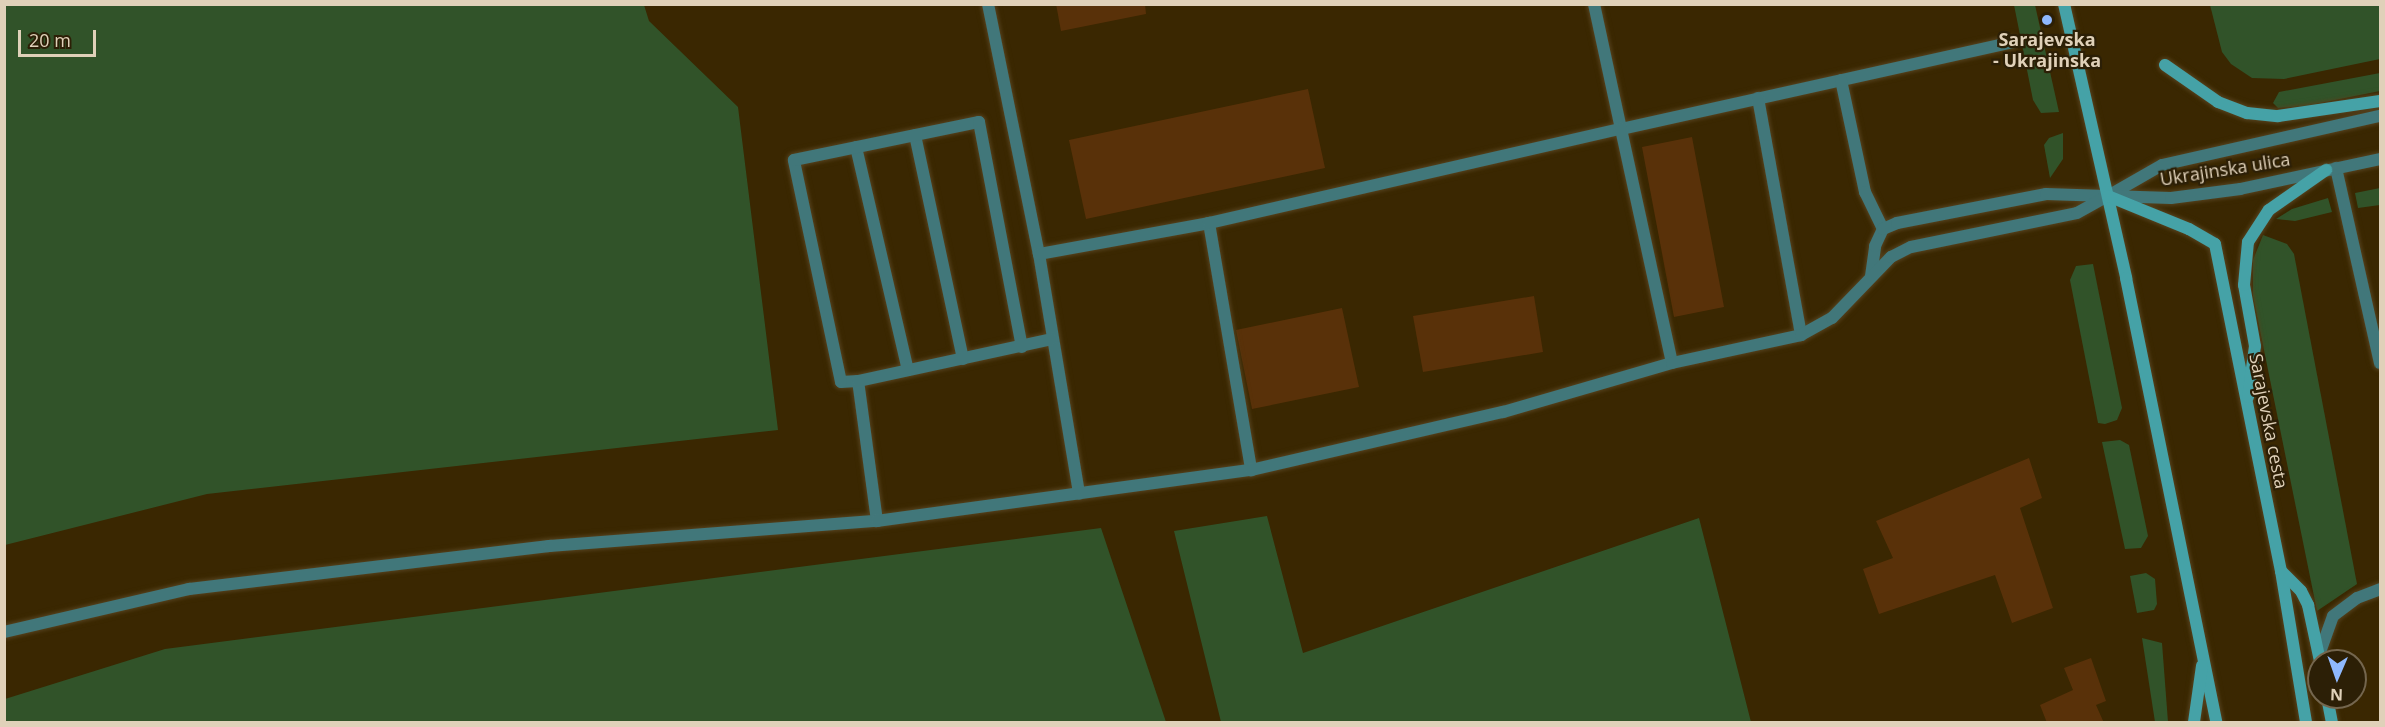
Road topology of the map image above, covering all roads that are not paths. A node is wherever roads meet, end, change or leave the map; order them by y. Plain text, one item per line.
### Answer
1 (988, 4) edge
2 (1594, 4) edge
3 (2064, 4) edge
4 (2012, 42) dead end
5 (2165, 65) dead end
6 (1841, 80) junction
7 (1758, 98) junction
8 (2380, 101) edge
9 (2380, 116) edge
10 (1621, 129) junction
11 (915, 135) junction
12 (856, 147) junction
13 (2380, 159) edge
14 (2331, 169) junction
15 (2108, 196) junction
16 (1209, 223) junction
17 (1883, 229) junction
18 (1039, 254) junction
19 (1871, 276) junction
20 (1800, 335) junction
21 (1052, 339) junction
22 (1022, 346) junction
23 (963, 359) junction
24 (1672, 363) junction
25 (2380, 363) edge
26 (908, 370) junction
27 (858, 381) junction
28 (2247, 401) junction
29 (1251, 470) junction
30 (1079, 494) junction
31 (878, 521) junction
32 (2281, 571) junction
33 (2380, 589) edge
34 (4, 632) edge
35 (2317, 649) edge
36 (2322, 649) edge
37 (2204, 662) junction
38 (2194, 723) edge
39 (2216, 723) edge
40 (2306, 723) edge

1 - 18 street
2 - 10 street
3 - 15 main road
4 - 6 street
5 - 8 main road
6 - 7 street
6 - 17 street
7 - 10 street
7 - 20 street
9 - 15 street, Ukrajinska ulica
10 - 16 street
10 - 24 street
11 - 12 street
11 - 22 street
11 - 23 street
12 - 26 street
12 - 27 street
13 - 14 street, Ukrajinska ulica
14 - 15 street, Ukrajinska ulica
14 - 25 street
14 - 28 main road
15 - 17 street
15 - 19 street
15 - 28 main road, Sarajevska cesta
15 - 37 main road
16 - 18 street
16 - 29 street
17 - 19 street
18 - 21 street
19 - 20 street
20 - 24 street
21 - 22 street
21 - 30 street
22 - 23 street
23 - 26 street
24 - 29 street
26 - 27 street
27 - 31 street
28 - 32 main road, Sarajevska cesta
29 - 30 street
30 - 31 street
31 - 34 street
32 - 35 main road
32 - 40 main road, Sarajevska cesta
33 - 36 street
37 - 38 main road
37 - 39 main road

